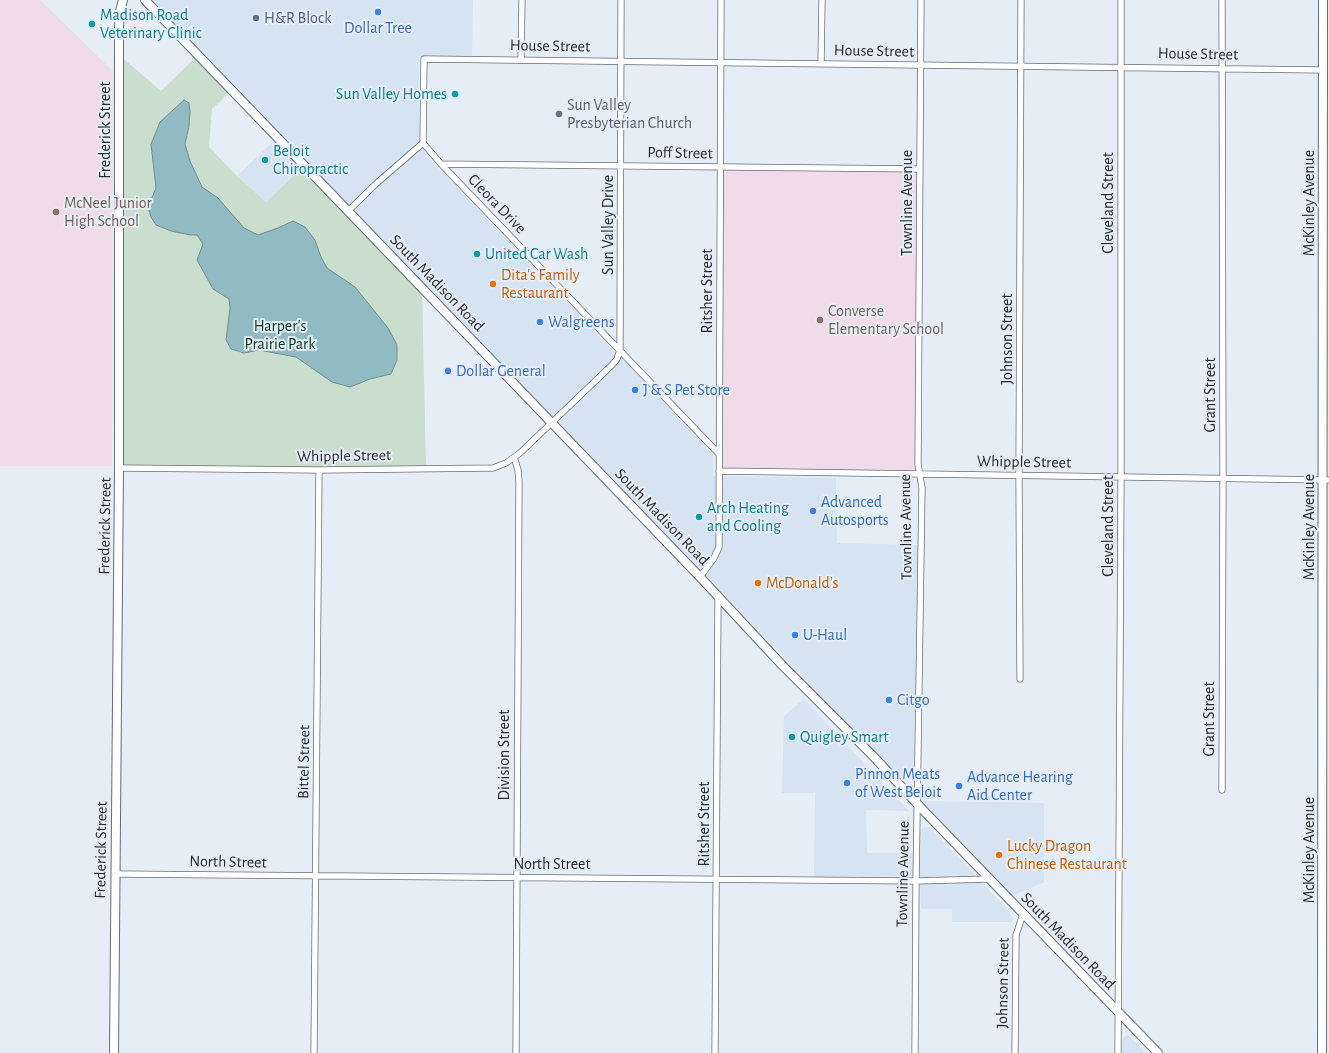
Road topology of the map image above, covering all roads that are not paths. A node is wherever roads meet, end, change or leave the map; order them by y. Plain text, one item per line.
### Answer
1 (123, 0) edge
2 (145, 0) edge
3 (522, 0) edge
4 (621, 0) edge
5 (722, 0) edge
6 (822, 0) edge
7 (921, 0) edge
8 (1021, 0) edge
9 (1121, 0) edge
10 (1222, 0) edge
11 (1323, 0) edge
12 (521, 60) junction
13 (1326, 61) edge
14 (620, 62) junction
15 (721, 63) junction
16 (821, 64) junction
17 (920, 65) junction
18 (1021, 66) junction
19 (1121, 67) junction
20 (1222, 69) junction
21 (1323, 70) junction
22 (423, 144) junction
23 (440, 164) junction
24 (621, 165) junction
25 (721, 166) junction
26 (920, 169) junction
27 (348, 211) junction
28 (620, 350) junction
29 (551, 422) junction
30 (719, 454) junction
31 (514, 457) junction
32 (119, 468) junction
33 (319, 470) junction
34 (719, 471) junction
35 (919, 474) junction
36 (1019, 475) junction
37 (1121, 476) junction
38 (1223, 478) junction
39 (1326, 480) edge
40 (700, 577) junction
41 (718, 596) junction
42 (1020, 679) dead end
43 (1222, 790) dead end
44 (917, 804) junction
45 (115, 874) junction
46 (316, 876) junction
47 (517, 877) junction
48 (717, 879) junction
49 (988, 879) junction
50 (916, 881) junction
51 (1326, 887) edge
52 (1023, 914) junction
53 (1119, 1012) junction
54 (114, 1053) edge
55 (314, 1053) edge
56 (516, 1053) edge
57 (715, 1053) edge
58 (915, 1053) edge
59 (1015, 1053) edge
60 (1118, 1053) edge
61 (1158, 1053) edge
62 (1322, 1053) edge

1 - 32 street, Frederick Street
2 - 27 street, South Madison Road
3 - 12 street
4 - 14 street, Sun Valley Drive
5 - 15 street, Ritsher Street
6 - 16 street
7 - 17 street, Townline Avenue
8 - 18 street, Johnson Street
9 - 19 street, Cleveland Street
10 - 20 street, Grant Street
11 - 13 street, McKinley Avenue
12 - 14 street, House Street
12 - 22 street, House Street
13 - 21 street, McKinley Avenue
14 - 15 street, House Street
14 - 24 street, Sun Valley Drive
15 - 16 street, House Street
15 - 25 street, Ritsher Street
16 - 17 street, House Street
17 - 18 street, House Street
17 - 26 street, Townline Avenue
18 - 19 street, House Street
18 - 36 street, Johnson Street
19 - 20 street, House Street
19 - 37 street, Cleveland Street
20 - 21 street, House Street
20 - 38 street, Grant Street
21 - 39 street, McKinley Avenue
22 - 23 street, Cleora Drive
22 - 27 street
23 - 24 street, Poff Street
23 - 28 street, Cleora Drive
24 - 25 street, Poff Street
24 - 28 street, Sun Valley Drive
25 - 26 street, Poff Street
25 - 30 street, Ritsher Street
26 - 35 street, Townline Avenue
27 - 29 street, South Madison Road
28 - 29 street
28 - 30 street, Cleora Drive
29 - 31 street, Whipple Street
29 - 40 street, South Madison Road
30 - 34 street, Ritsher Street
31 - 33 street, Whipple Street
31 - 47 street, Division Street
32 - 33 street, Whipple Street
32 - 45 street, Frederick Street
33 - 46 street, Bittel Street
34 - 35 street, Whipple Street
34 - 40 street, Ritsher Street
35 - 36 street, Whipple Street
35 - 44 street, Townline Avenue
36 - 37 street, Whipple Street
36 - 42 street, Johnson Street
37 - 38 street, Whipple Street
37 - 53 street, Cleveland Street
38 - 39 street, Whipple Street
38 - 43 street, Grant Street
39 - 51 street, McKinley Avenue
40 - 41 street, South Madison Road
41 - 44 street, South Madison Road
41 - 48 street, Ritsher Street
44 - 49 street, South Madison Road
44 - 50 street, Townline Avenue
45 - 46 street, North Street
45 - 54 street, Frederick Street
46 - 47 street, North Street
46 - 55 street, Bittel Street
47 - 48 street, North Street
47 - 56 street, Division Street
48 - 50 street, North Street
48 - 57 street, Ritsher Street
49 - 50 street, North Street
49 - 52 street, South Madison Road
50 - 58 street, Townline Avenue
51 - 62 street, McKinley Avenue
52 - 53 street, South Madison Road
52 - 59 street, Johnson Street
53 - 60 street, Cleveland Street
53 - 61 street, South Madison Road

